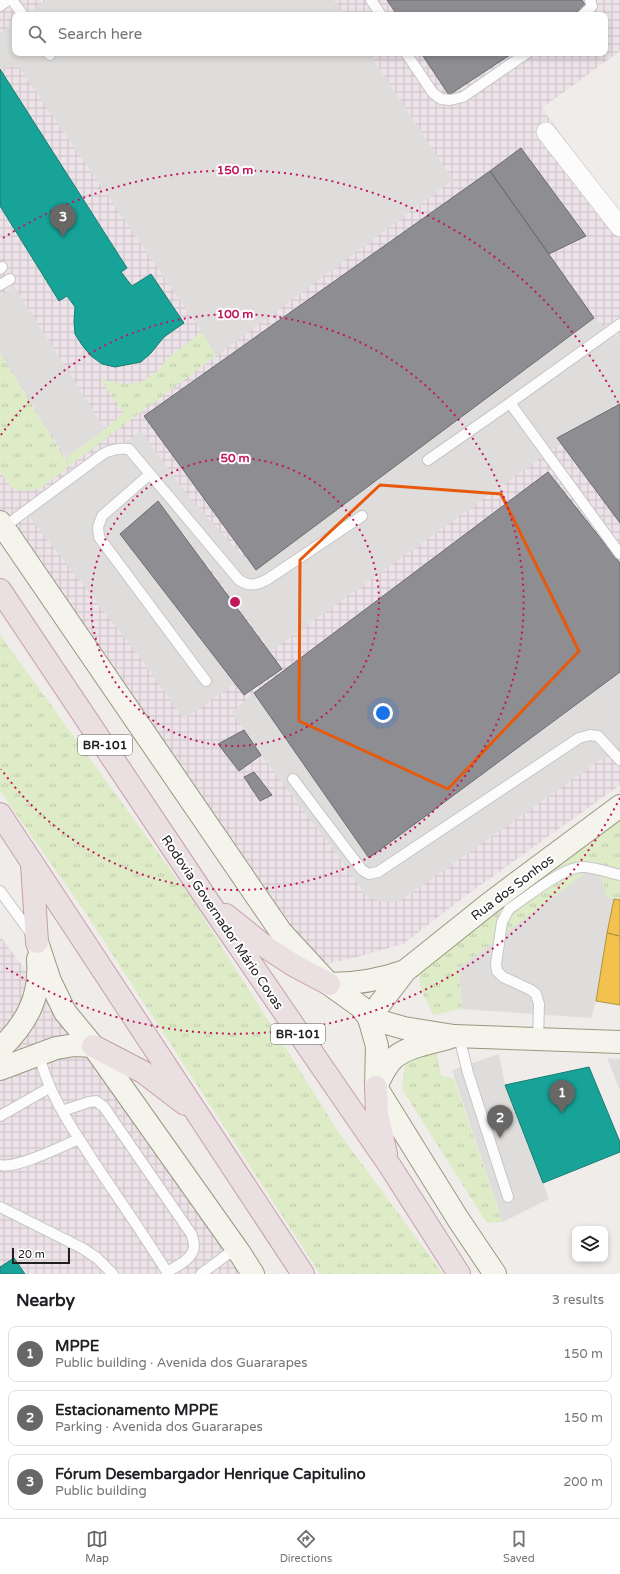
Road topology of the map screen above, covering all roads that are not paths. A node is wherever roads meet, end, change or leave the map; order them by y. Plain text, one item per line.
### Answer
1 (8, 0) edge
2 (12, 0) edge
3 (371, 0) edge
4 (590, 0) edge
5 (0, 6) edge
6 (21, 12) edge
7 (379, 12) edge
8 (586, 12) edge
9 (408, 56) edge
10 (524, 56) edge
11 (546, 132) dead end
12 (620, 227) edge
13 (10, 278) dead end
14 (0, 285) edge
15 (620, 324) edge
16 (510, 403) junction
17 (428, 460) dead end
18 (150, 474) junction
19 (362, 516) dead end
20 (2, 524) edge
21 (620, 554) edge
22 (0, 590) edge
23 (206, 681) dead end
24 (620, 760) edge
25 (293, 779) dead end
26 (620, 806) edge
27 (0, 814) edge
28 (32, 862) junction
29 (620, 875) edge
30 (0, 891) edge
31 (4, 901) edge
32 (208, 901) junction
33 (37, 942) junction
34 (405, 971) junction
35 (329, 984) junction
36 (369, 1018) junction
37 (457, 1036) junction
38 (538, 1040) junction
39 (620, 1042) edge
40 (93, 1046) junction
41 (0, 1049) edge
42 (39, 1054) junction
43 (0, 1070) edge
44 (376, 1087) junction
45 (49, 1088) junction
46 (62, 1111) junction
47 (197, 1113) junction
48 (0, 1116) edge
49 (79, 1139) junction
50 (0, 1165) edge
51 (390, 1166) junction
52 (508, 1197) dead end
53 (0, 1207) edge
54 (236, 1248) junction
55 (167, 1273) edge
56 (113, 1274) edge
57 (202, 1274) edge
58 (253, 1274) edge
59 (303, 1274) edge
60 (459, 1274) edge
61 (495, 1274) edge

1 - 5 lane
2 - 6 lane
3 - 7 lane
4 - 8 lane
9 - 10 lane
11 - 12 street
13 - 14 lane
15 - 16 lane
16 - 17 lane
16 - 21 lane
18 - 19 lane
18 - 20 lane
18 - 23 lane
20 - 35 main road
22 - 32 highway, Rodovia Governador Mário Covas / BR-101
24 - 25 lane
26 - 34 main road, Rua dos Sonhos
27 - 28 highway
28 - 33 highway
28 - 47 highway
29 - 38 lane
30 - 31 lane
31 - 33 lane
32 - 35 highway
32 - 51 highway, Rodovia Governador Mário Covas / BR-101
33 - 40 main road
33 - 41 main road
34 - 35 main road, Rua dos Sonhos
34 - 36 main road, Rua dos Sonhos
35 - 36 main road
36 - 37 main road
36 - 44 main road
37 - 38 main road
37 - 44 main road
37 - 52 lane
38 - 39 main road
40 - 42 main road
40 - 47 highway
40 - 54 main road
42 - 43 main road
42 - 45 lane
44 - 51 highway
44 - 61 main road
45 - 46 lane
45 - 48 lane
46 - 49 lane
46 - 55 lane
47 - 59 highway
49 - 50 lane
49 - 55 lane
51 - 60 highway, Rodovia Governador Mário Covas / BR-101
53 - 56 lane
54 - 57 lane
54 - 58 main road

